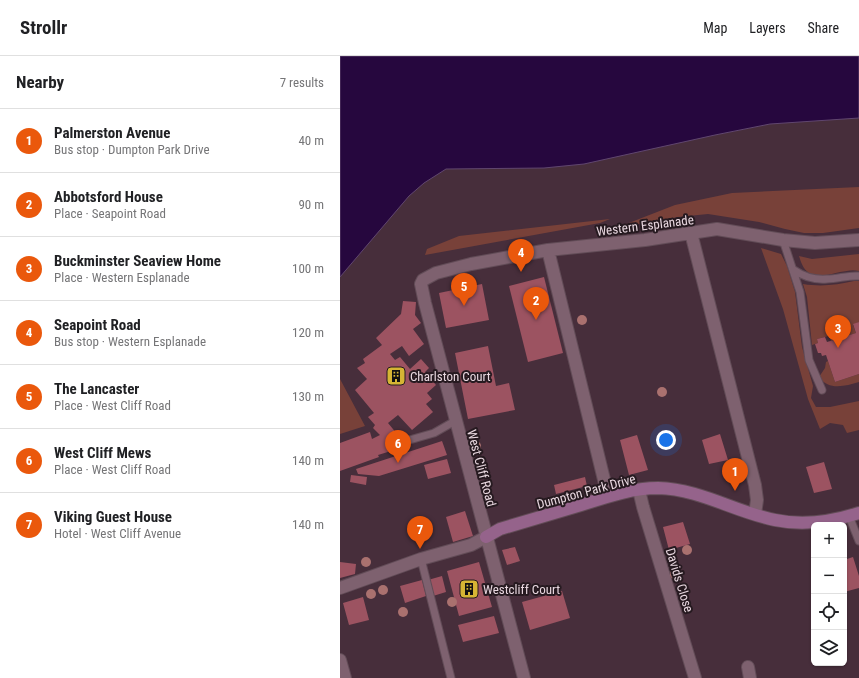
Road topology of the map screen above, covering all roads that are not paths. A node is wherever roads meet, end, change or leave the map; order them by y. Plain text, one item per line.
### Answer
1 (691, 233) junction
2 (783, 240) junction
3 (859, 240) edge
4 (548, 250) junction
5 (794, 270) junction
6 (436, 272) joint
7 (859, 276) edge
8 (822, 390) dead end
9 (455, 421) junction
10 (399, 443) dead end
11 (639, 490) junction
12 (608, 496) junction
13 (755, 514) junction
14 (854, 514) edge
15 (486, 537) junction
16 (859, 541) edge
17 (421, 559) junction
18 (340, 588) edge
19 (340, 660) edge
20 (345, 678) edge
21 (451, 678) edge
22 (524, 678) edge
23 (695, 678) edge

1 - 2 street, Western Esplanade
1 - 4 street, Western Esplanade
1 - 13 street
2 - 3 street, Western Esplanade
2 - 5 lane
4 - 6 street, Western Esplanade
4 - 12 street
5 - 7 lane
5 - 8 lane
6 - 9 street, West Cliff Road
9 - 10 lane
9 - 15 street, West Cliff Road
11 - 12 street, Dumpton Park Drive
11 - 13 street, Dumpton Park Drive
11 - 23 street, Davids Close
12 - 15 street, Dumpton Park Drive
13 - 14 street, Dumpton Park Drive
14 - 16 lane
15 - 17 street
15 - 22 street, West Cliff Road
17 - 18 street
17 - 21 lane
19 - 20 street

